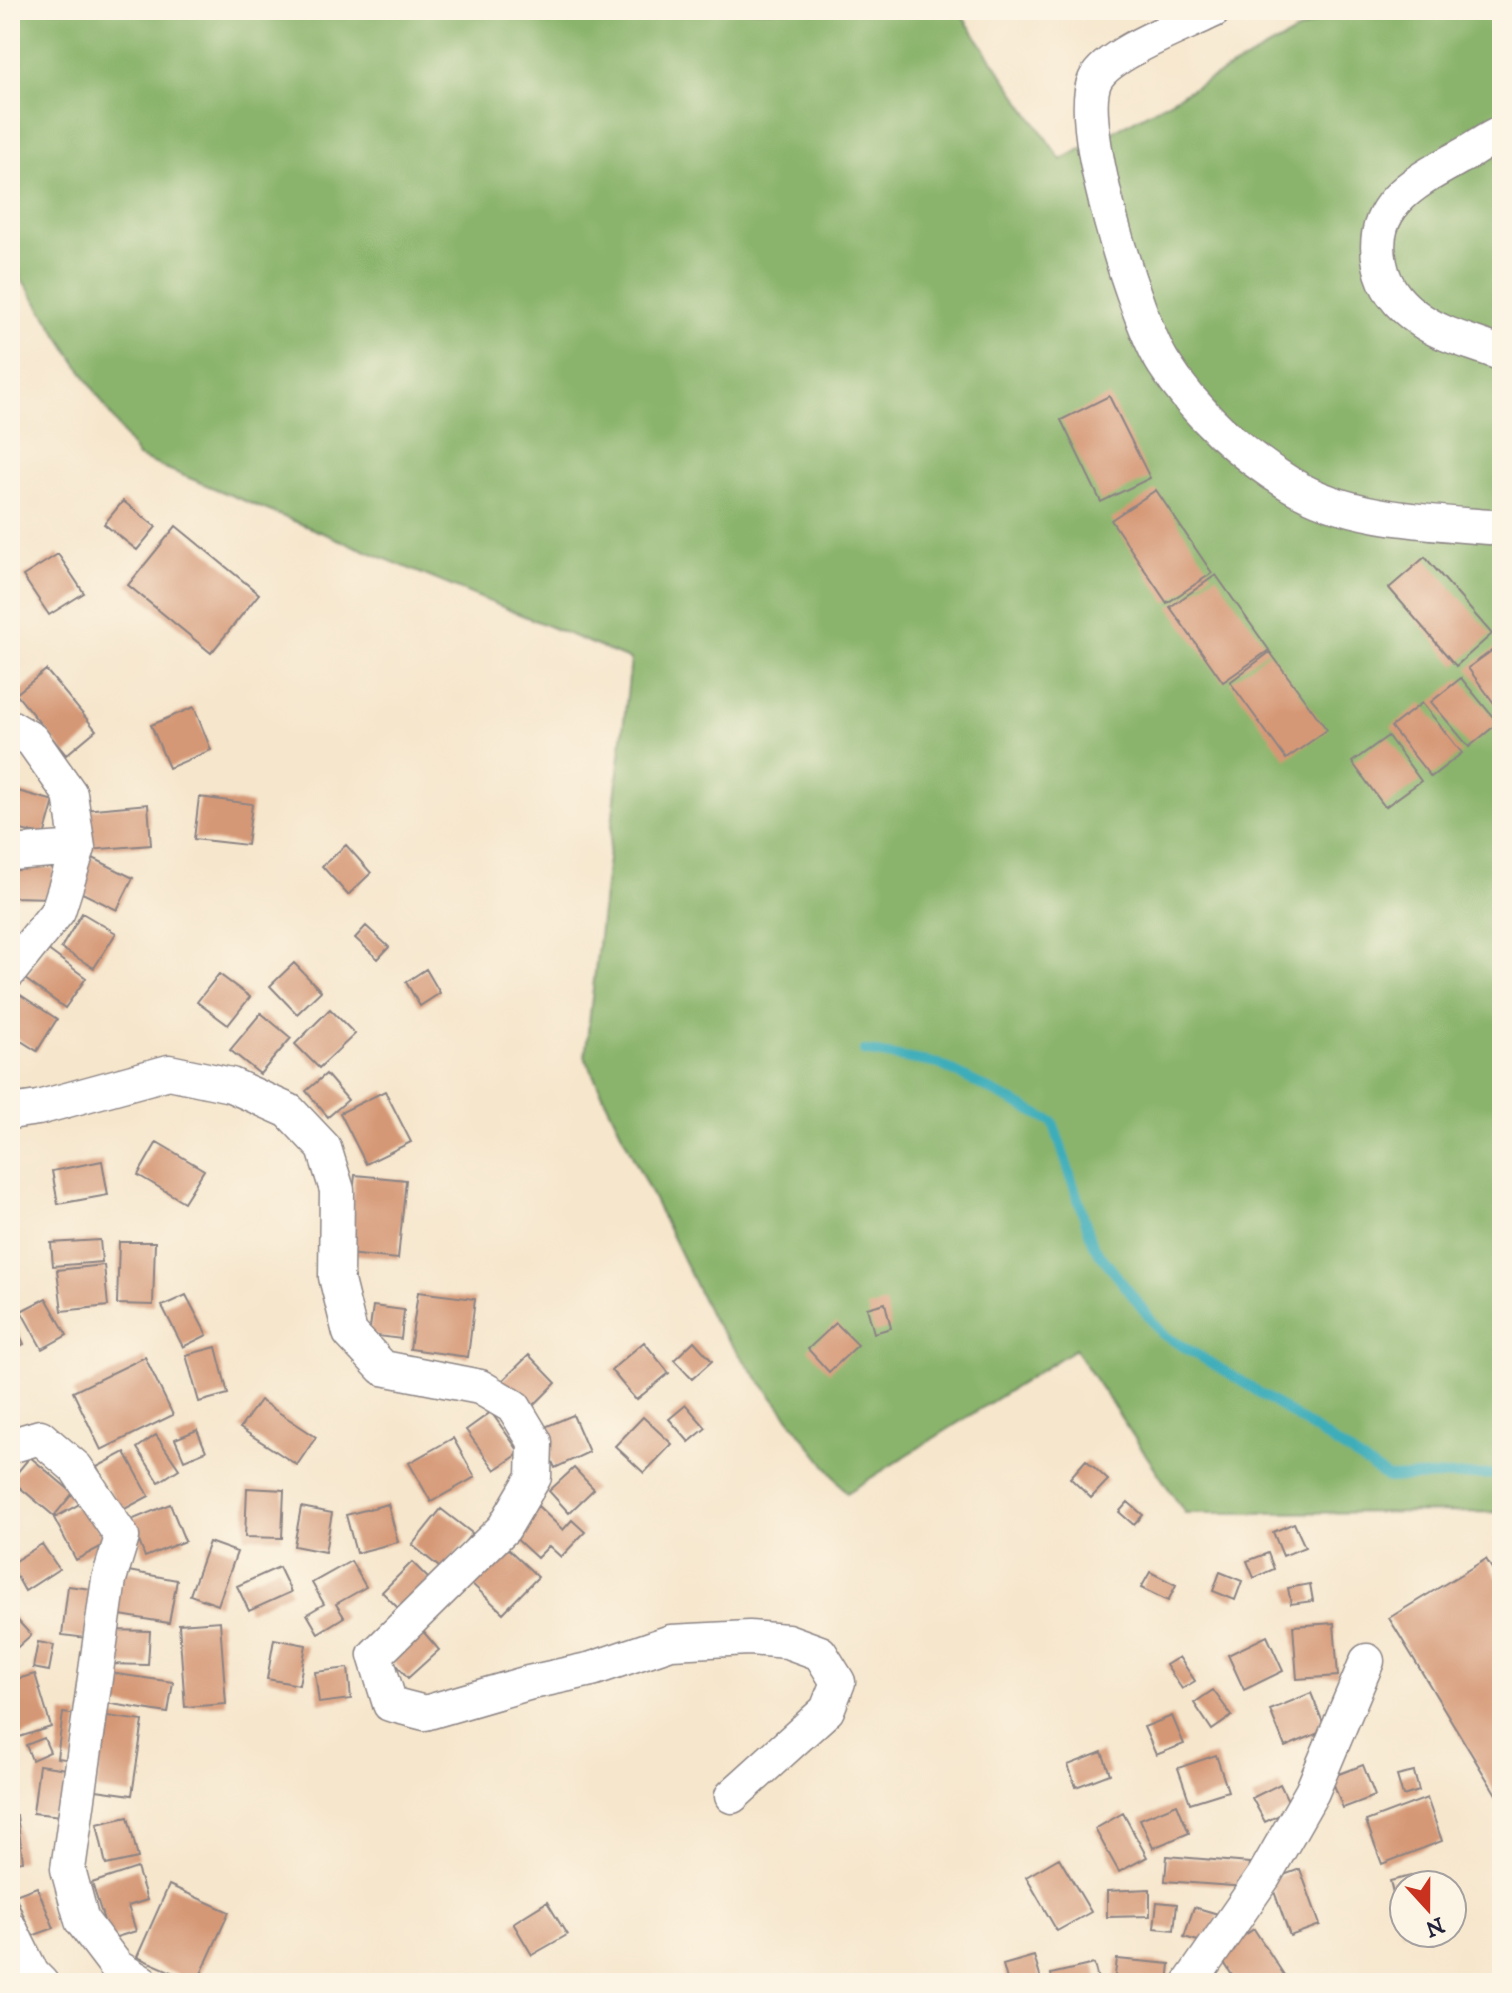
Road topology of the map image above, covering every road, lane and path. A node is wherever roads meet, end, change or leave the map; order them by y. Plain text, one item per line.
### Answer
1 (1214, 10) edge
2 (1502, 133) edge
3 (1502, 354) edge
4 (1502, 528) edge
5 (10, 727) edge
6 (78, 848) junction
7 (10, 853) edge
8 (10, 971) edge
9 (10, 1112) edge
10 (10, 1446) edge
11 (1367, 1661) dead end
12 (732, 1796) dead end
13 (10, 1929) edge
14 (41, 1983) edge
15 (143, 1983) edge
16 (1190, 1983) edge

1 - 4 street
2 - 3 street
5 - 6 street
6 - 7 street
6 - 8 street
9 - 12 street
10 - 15 street
11 - 16 street
13 - 14 street

